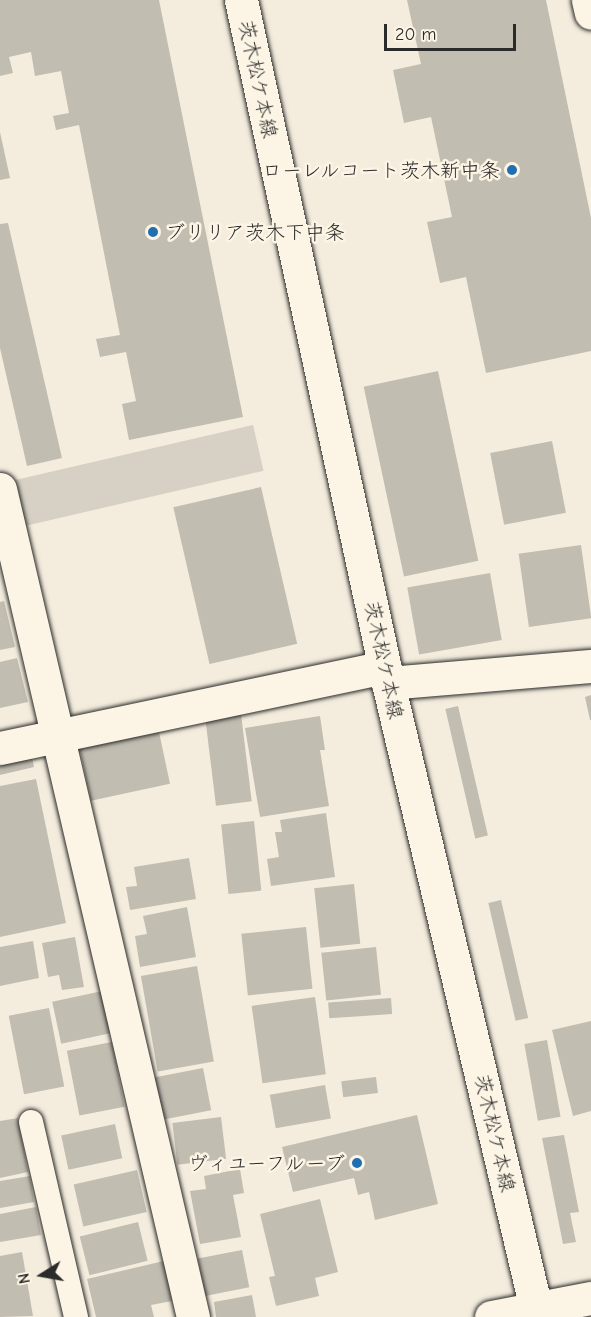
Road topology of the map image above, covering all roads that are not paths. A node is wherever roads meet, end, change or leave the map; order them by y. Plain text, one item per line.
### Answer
1 (241, 0) edge
2 (588, 0) edge
3 (591, 13) edge
4 (2, 508) edge
5 (591, 666) edge
6 (386, 675) junction
7 (57, 737) junction
8 (0, 748) edge
9 (31, 1122) dead end
10 (591, 1298) edge
11 (537, 1312) edge
12 (76, 1317) edge
13 (193, 1317) edge
14 (491, 1317) edge

1 - 6 street, 茨木松ケ本線
2 - 3 street
4 - 7 street
5 - 6 street
6 - 7 street
6 - 11 street, 茨木松ケ本線
7 - 8 street
7 - 13 street
9 - 12 lane
10 - 11 street
11 - 14 street

